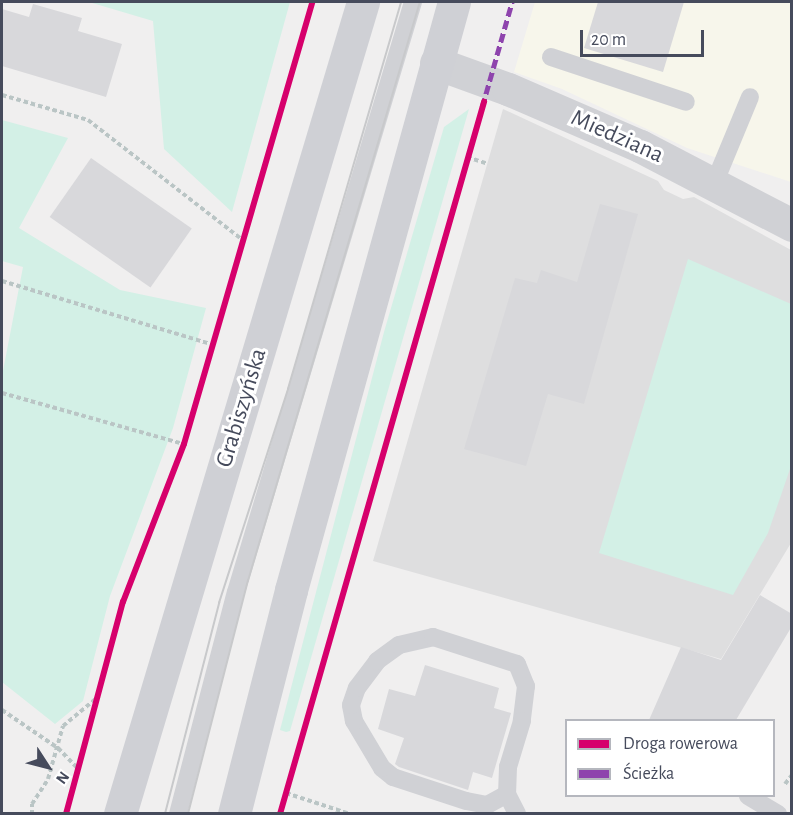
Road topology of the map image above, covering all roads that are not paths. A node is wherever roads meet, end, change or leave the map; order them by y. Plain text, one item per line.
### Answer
1 (363, 2) edge
2 (412, 2) edge
3 (454, 2) edge
4 (550, 57) dead end
5 (436, 63) junction
6 (750, 97) dead end
7 (686, 102) dead end
8 (714, 184) junction
9 (792, 225) edge
10 (507, 794) junction
11 (751, 797) edge
12 (120, 813) edge
13 (178, 813) edge
14 (234, 813) edge
15 (517, 813) edge
16 (778, 813) edge

1 - 12 main road, Grabiszyńska
2 - 13 lane
3 - 5 main road
4 - 7 lane
5 - 8 street, Miedziana
5 - 14 main road
6 - 8 lane
8 - 9 street, Miedziana
10 - 10 lane
10 - 15 lane
11 - 16 lane

